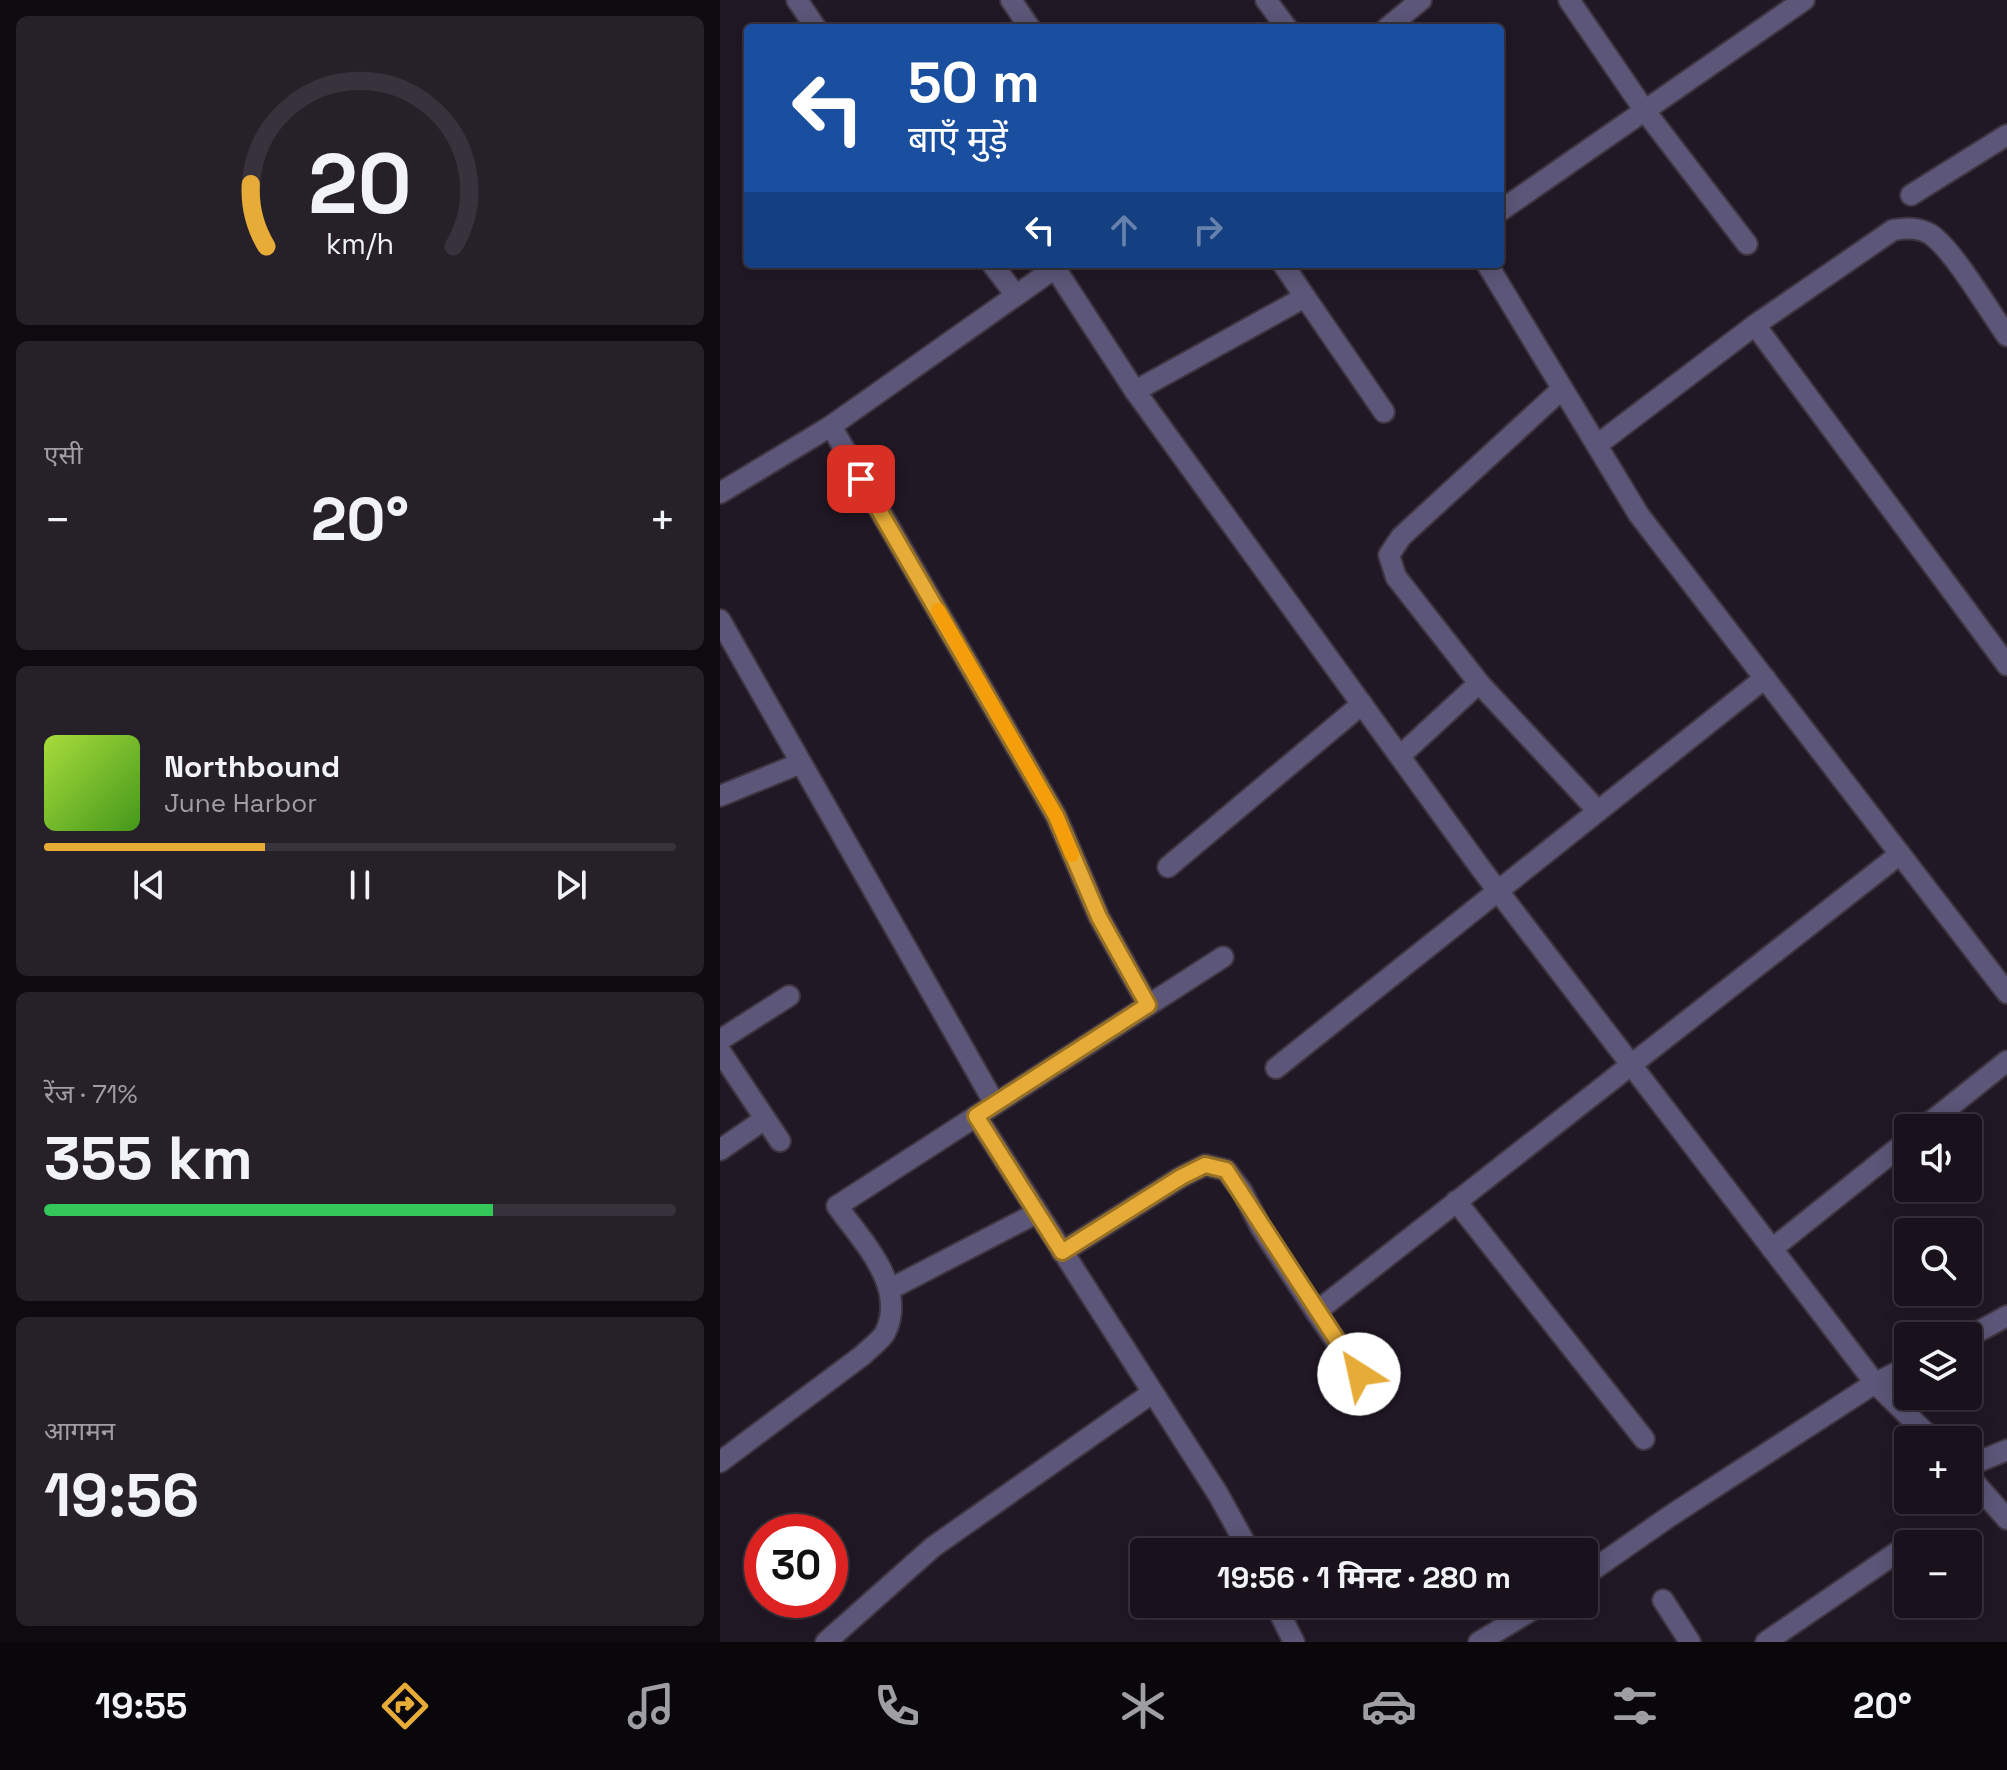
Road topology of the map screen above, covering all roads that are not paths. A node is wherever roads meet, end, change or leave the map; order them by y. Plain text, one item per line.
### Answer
1 (797, 0) edge
2 (1011, 0) edge
3 (1266, 0) edge
4 (1421, 0) edge
5 (1569, 0) edge
6 (1804, 0) edge
7 (813, 24) edge
8 (1027, 24) edge
9 (1284, 24) edge
10 (1392, 24) edge
11 (1645, 111) junction
12 (2007, 135) edge
13 (1911, 195) dead end
14 (1504, 208) edge
15 (1747, 244) dead end
16 (995, 268) edge
17 (1054, 268) edge
18 (1058, 268) edge
19 (1286, 268) edge
20 (1489, 268) edge
21 (1015, 294) junction
22 (1305, 297) junction
23 (1755, 325) junction
24 (2007, 336) edge
25 (1562, 389) junction
26 (1135, 391) junction
27 (1384, 412) dead end
28 (831, 426) junction
29 (1597, 445) junction
30 (720, 493) edge
31 (720, 620) edge
32 (2007, 665) edge
33 (1765, 678) junction
34 (1479, 683) junction
35 (1362, 704) junction
36 (1400, 756) junction
37 (801, 763) junction
38 (720, 796) edge
39 (1598, 811) junction
40 (1900, 854) junction
41 (1168, 867) dead end
42 (1498, 891) junction
43 (1223, 957) dead end
44 (2007, 993) edge
45 (789, 996) dead end
46 (1148, 1005) junction
47 (720, 1040) edge
48 (720, 1051) edge
49 (2007, 1061) edge
50 (1630, 1064) junction
51 (1276, 1068) dead end
52 (995, 1104) junction
53 (1941, 1114) edge
54 (976, 1116) junction
55 (765, 1119) junction
56 (780, 1141) dead end
57 (720, 1150) edge
58 (1894, 1151) edge
59 (1456, 1201) junction
60 (1037, 1213) junction
61 (1772, 1249) junction
62 (1062, 1252) junction
63 (890, 1289) junction
64 (1316, 1312) junction
65 (2007, 1316) edge
66 (1982, 1329) edge
67 (1894, 1374) edge
68 (1875, 1383) junction
69 (1152, 1393) junction
70 (1373, 1395) dead end
71 (1919, 1426) edge
72 (1644, 1439) dead end
73 (2007, 1450) edge
74 (1982, 1460) edge
75 (720, 1462) edge
76 (1982, 1491) edge
77 (2007, 1519) edge
78 (1242, 1538) edge
79 (1894, 1554) edge
80 (1598, 1566) edge
81 (1663, 1600) dead end
82 (1282, 1618) edge
83 (1519, 1618) edge
84 (826, 1642) edge
85 (1294, 1642) edge
86 (1479, 1642) edge
87 (1690, 1642) edge
88 (1766, 1642) edge

1 - 7 street
2 - 8 street
3 - 9 street
4 - 10 street
5 - 11 street
6 - 11 street
11 - 14 street
11 - 15 street
12 - 13 street
16 - 21 street
17 - 21 street
18 - 26 street
19 - 22 street
20 - 25 street
21 - 28 street
22 - 26 street
22 - 27 street
23 - 24 street
23 - 29 street
23 - 32 street
25 - 29 street
25 - 34 street
26 - 35 street
28 - 30 street
28 - 46 street
29 - 33 street
31 - 37 street
33 - 39 street
33 - 40 street
34 - 36 street
34 - 39 street
35 - 36 street
35 - 41 street
36 - 42 street
37 - 38 street
37 - 52 street
39 - 42 street
40 - 44 street
40 - 50 street
42 - 50 street
42 - 51 street
43 - 46 street
45 - 47 street
46 - 52 street
48 - 55 street
49 - 53 street
50 - 59 street
50 - 61 street
52 - 54 street
54 - 60 street
54 - 63 street
55 - 56 street
55 - 57 street
58 - 61 street
59 - 64 street
59 - 72 street
60 - 62 street
60 - 63 street
61 - 68 street
62 - 64 street
62 - 69 street
63 - 75 street
64 - 70 street
65 - 66 street
67 - 68 street
68 - 71 street
68 - 80 street
69 - 78 street
69 - 84 street
73 - 74 street
76 - 77 street
79 - 88 street
81 - 87 street
82 - 85 street
83 - 86 street

